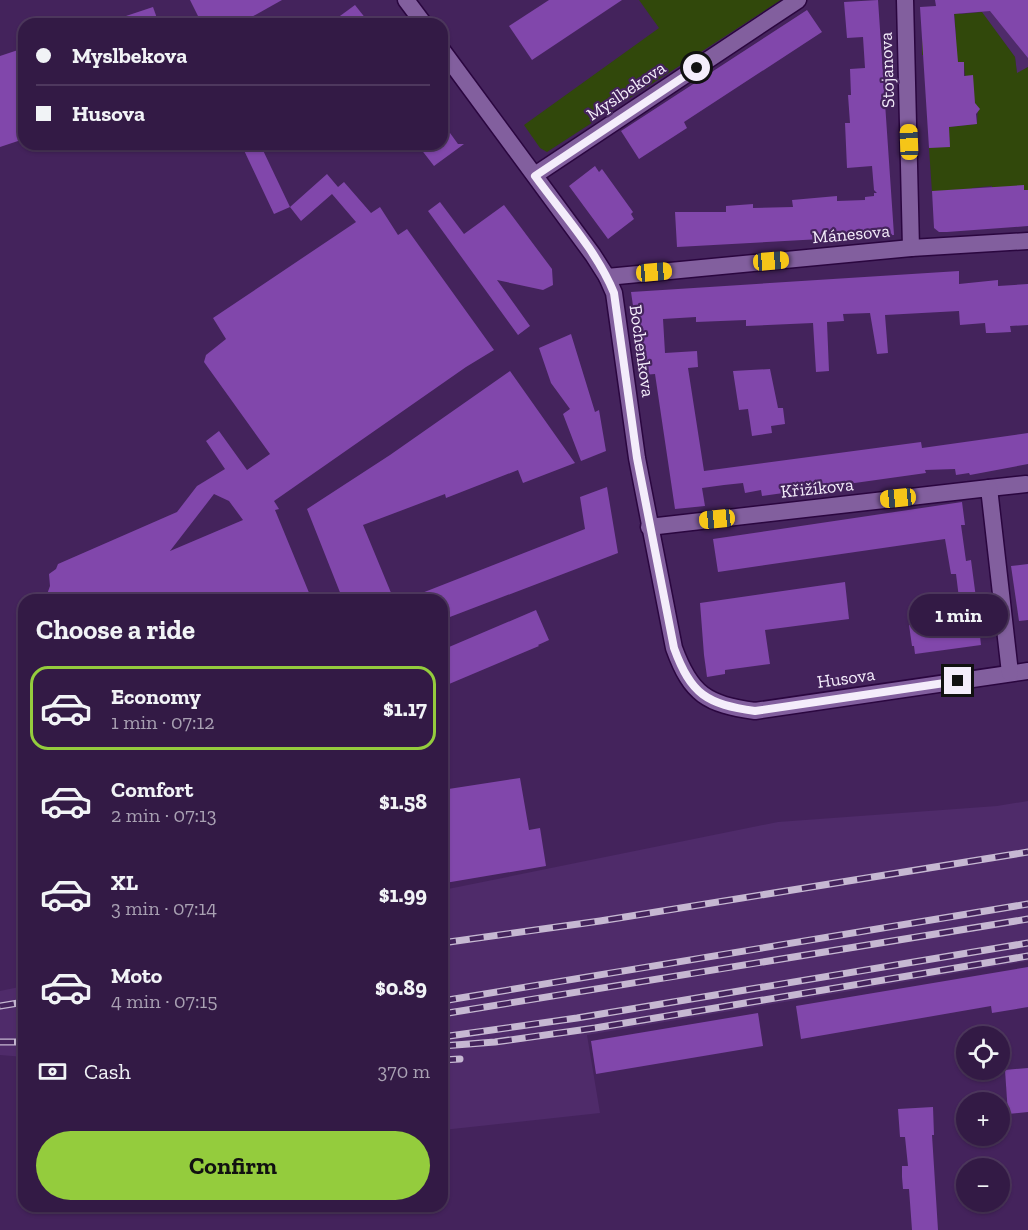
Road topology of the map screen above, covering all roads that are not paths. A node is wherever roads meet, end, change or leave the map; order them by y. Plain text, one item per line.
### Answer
1 (406, 0) edge
2 (798, 0) edge
3 (905, 0) edge
4 (420, 18) edge
5 (448, 58) edge
6 (535, 176) junction
7 (1028, 241) edge
8 (911, 248) junction
9 (607, 277) junction
10 (1026, 484) dead end
11 (989, 488) junction
12 (650, 526) junction
13 (682, 671) joint
14 (1028, 671) edge
15 (1010, 673) junction

1 - 4 street
2 - 6 street, Myslbekova
3 - 8 street, Stojanova
5 - 6 street, Bochenkova
6 - 9 street, Bochenkova
7 - 8 street, Mánesova
8 - 9 street, Mánesova
9 - 12 street, Bochenkova
10 - 11 street, Křižíkova
11 - 12 street, Křižíkova
11 - 15 street
12 - 13 street, Bochenkova
13 - 15 street, Husova
14 - 15 street, Husova

